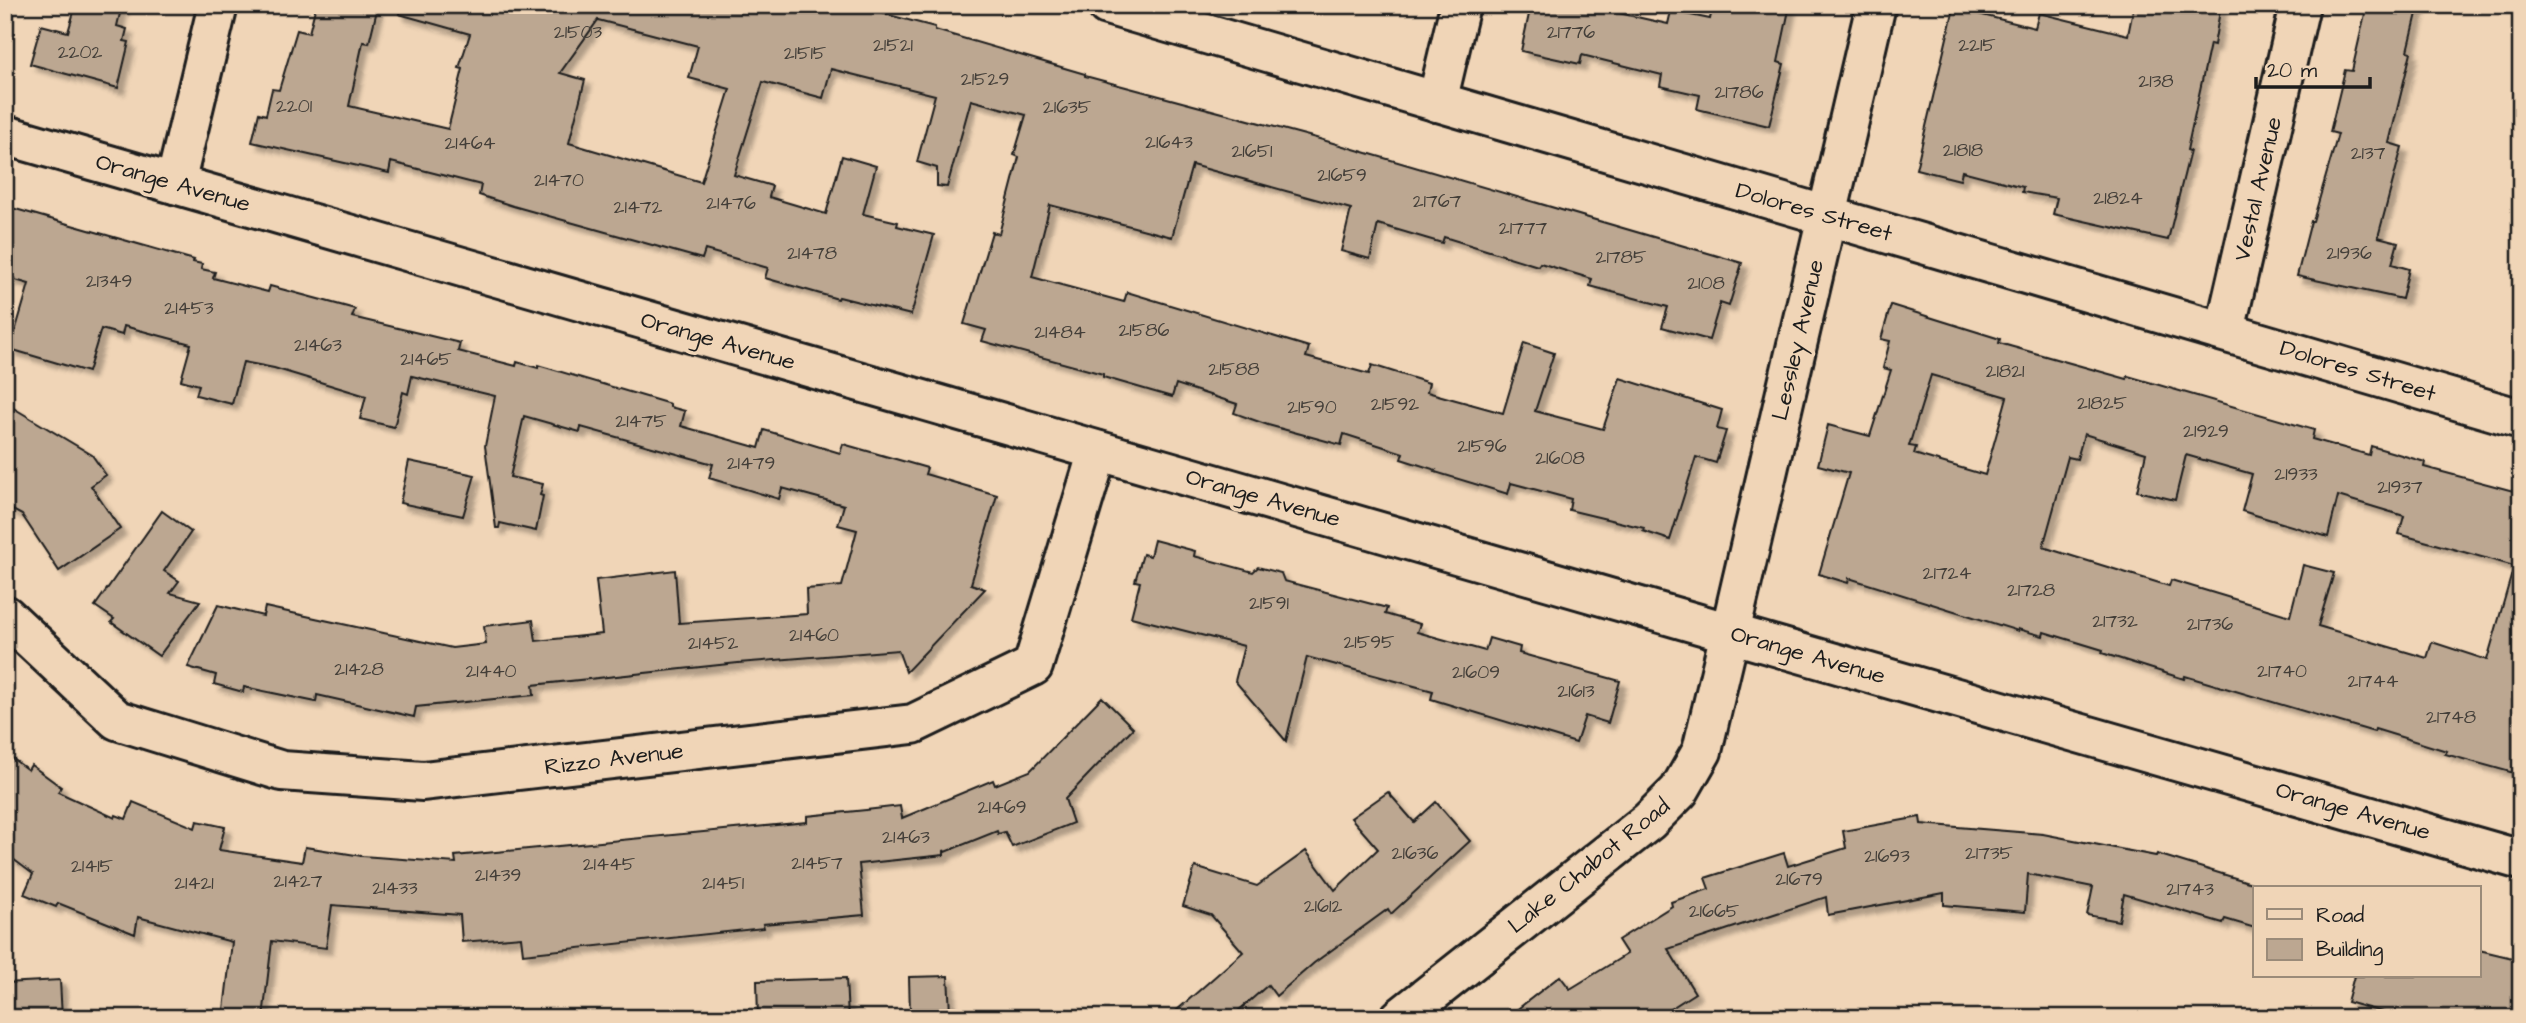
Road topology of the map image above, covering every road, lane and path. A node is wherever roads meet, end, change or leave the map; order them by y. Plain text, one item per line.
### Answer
1 (218, 5) edge
2 (1107, 5) edge
3 (1460, 5) edge
4 (1876, 5) edge
5 (2300, 5) edge
6 (1437, 102) junction
7 (5, 135) edge
8 (175, 184) junction
9 (1827, 217) junction
10 (2225, 331) junction
11 (2521, 419) edge
12 (1098, 451) junction
13 (5, 615) edge
14 (1730, 634) junction
15 (2521, 860) edge
16 (1400, 1018) edge

1 - 8 street
2 - 6 street, Dolores Street
3 - 6 street
4 - 9 street, Lessley Avenue
5 - 10 street, Vestal Avenue
6 - 9 street, Dolores Street
7 - 8 street, Orange Avenue
8 - 12 street, Orange Avenue
9 - 10 street, Dolores Street
9 - 14 street, Lessley Avenue
10 - 11 street, Dolores Street
12 - 13 street, Rizzo Avenue
12 - 14 street, Orange Avenue
14 - 15 street, Orange Avenue
14 - 16 street, Lake Chabot Road

